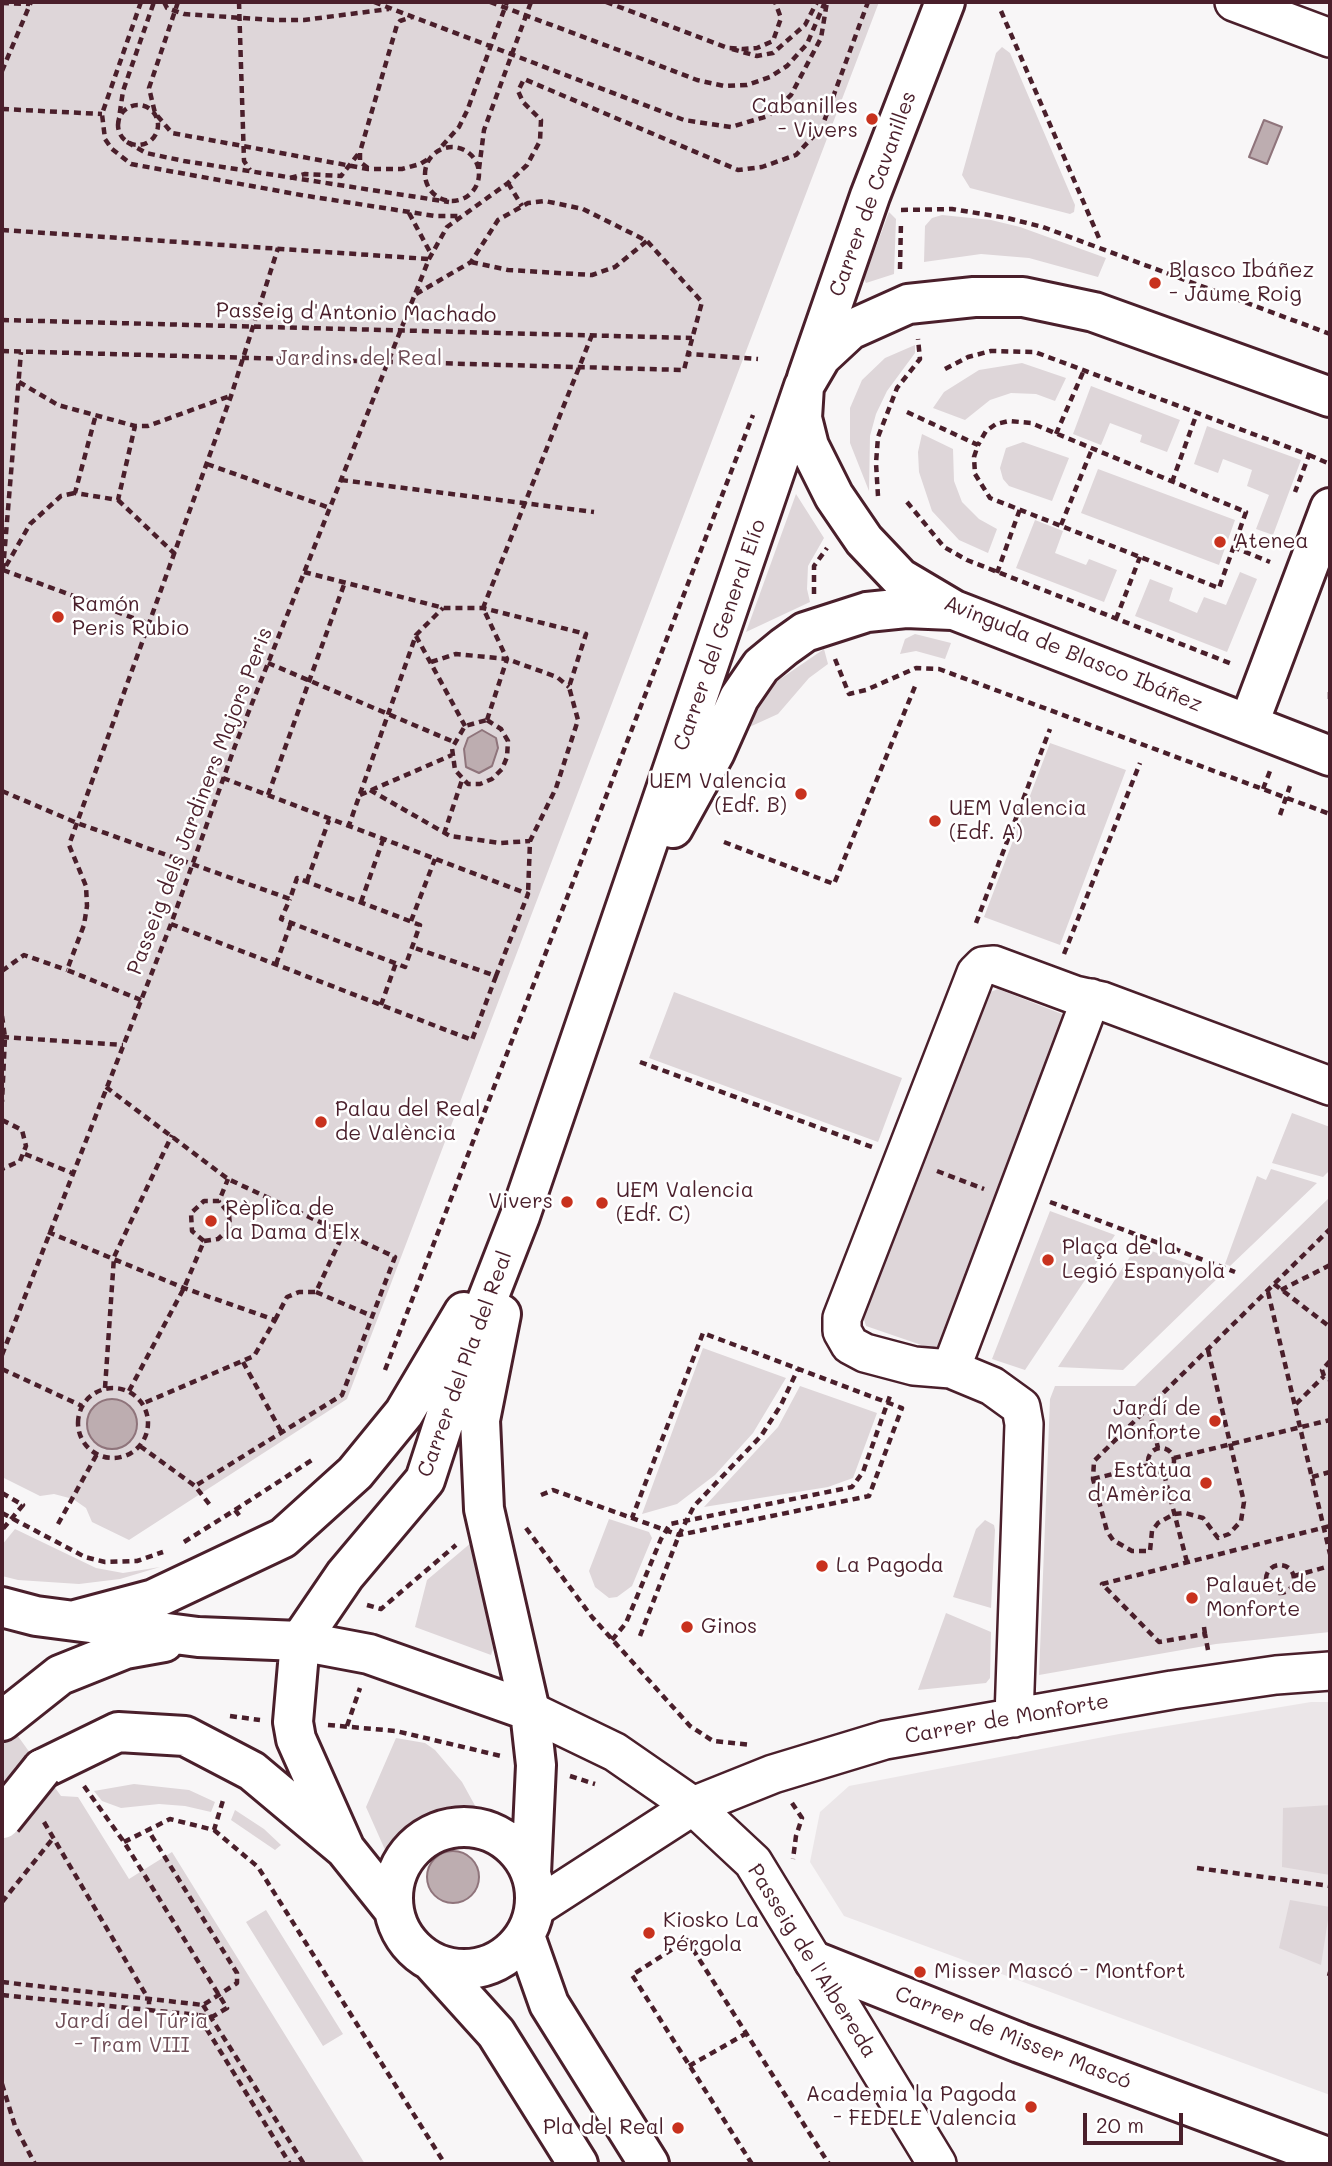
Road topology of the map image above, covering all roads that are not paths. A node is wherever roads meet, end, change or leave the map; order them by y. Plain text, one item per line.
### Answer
1 (945, 2) edge
2 (1234, 2) edge
3 (1330, 38) edge
4 (804, 386) junction
5 (1330, 397) edge
6 (1330, 509) edge
7 (954, 610) junction
8 (1249, 723) junction
9 (1330, 756) edge
10 (622, 923) junction
11 (1091, 998) junction
12 (1330, 1086) edge
13 (520, 1216) junction
14 (951, 1369) junction
15 (2, 1607) edge
16 (75, 1620) junction
17 (198, 1637) junction
18 (300, 1641) junction
19 (1330, 1671) edge
20 (530, 1711) junction
21 (1014, 1718) junction
22 (3, 1719) edge
23 (693, 1806) junction
24 (2, 1819) edge
25 (345, 1849) junction
26 (530, 1906) junction
27 (394, 1909) junction
28 (430, 1961) junction
29 (814, 1961) junction
30 (1330, 2158) edge
31 (578, 2164) edge
32 (649, 2164) edge
33 (937, 2164) edge

1 - 4 main road, Carrer de Cavanilles
2 - 3 street
4 - 5 main road, Avinguda de Blasco Ibáñez
4 - 7 main road, Avinguda de Blasco Ibáñez
4 - 10 main road, Carrer del General Elío
6 - 8 main road
7 - 8 main road, Avinguda de Blasco Ibáñez
7 - 10 main road, Carrer del General Elío
8 - 9 main road, Avinguda de Blasco Ibáñez
10 - 13 main road, Carrer del General Elío
11 - 12 street
11 - 14 street
11 - 14 street
13 - 16 main road, Carrer del Pla del Real
13 - 18 main road, Carrer del Pla del Real
13 - 20 main road, Carrer del Pla del Real
14 - 21 street
15 - 16 main road
16 - 17 main road
17 - 18 main road
17 - 22 main road
18 - 20 main road
18 - 25 main road, Carrer del Pla del Real
19 - 21 street, Carrer de Monforte
20 - 23 street
20 - 26 main road, Carrer del Pla del Real
21 - 23 street, Carrer de Monforte
23 - 26 street
23 - 29 street, Passeig de l'Albereda
24 - 25 main road, Carrer del Pla del Real, bridge
25 - 27 main road, Carrer del Pla del Real
26 - 27 main road
26 - 28 main road
26 - 32 main road
27 - 28 main road
28 - 31 main road
29 - 30 main road, Carrer de Misser Mascó
29 - 33 street, Passeig de l'Albereda

